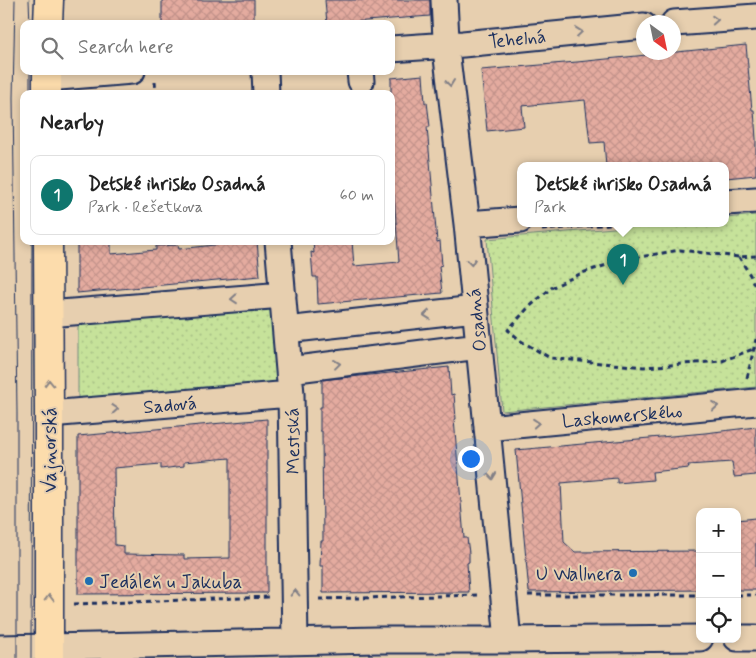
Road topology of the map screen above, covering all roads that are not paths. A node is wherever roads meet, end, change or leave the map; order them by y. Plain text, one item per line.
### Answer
1 (49, 0) edge
2 (444, 0) edge
3 (756, 17) edge
4 (48, 20) edge
5 (681, 22) edge
6 (636, 27) edge
7 (447, 44) junction
8 (395, 49) edge
9 (98, 75) edge
10 (264, 75) edge
11 (47, 81) edge
12 (266, 90) edge
13 (756, 200) edge
14 (729, 202) edge
15 (467, 224) junction
16 (517, 225) edge
17 (48, 245) edge
18 (278, 245) edge
19 (283, 295) junction
20 (475, 309) junction
21 (48, 314) junction
22 (286, 330) junction
23 (479, 346) junction
24 (290, 382) junction
25 (751, 391) edge
26 (49, 414) junction
27 (487, 428) junction
28 (696, 638) edge
29 (741, 638) edge
30 (756, 638) edge
31 (508, 640) junction
32 (295, 641) junction
33 (0, 648) edge
34 (408, 649) edge
35 (49, 652) edge

1 - 4 main road
2 - 7 street, Osadná
5 -> 3 street
7 -> 6 street, Tehelná
7 - 8 street, Tehelná
7 -> 15 street, Osadná
9 - 11 street
10 - 12 street
13 - 14 street
15 - 16 street
15 -> 20 street, Osadná
17 - 21 main road, Vajnorská
18 - 19 street, Mestská
19 -> 21 street
19 - 22 street, Mestská
20 -> 22 street
20 - 23 street, Osadná
26 -> 21 main road, Vajnorská
22 - 24 street, Mestská
24 -> 23 street, Sadová
23 - 27 street, Osadná
26 -> 24 street, Sadová
32 -> 24 street, Mestská
27 -> 25 street, Laskomerského
35 -> 26 main road, Vajnorská
27 -> 31 street, Osadná
28 - 31 street
29 - 30 street
31 - 34 street
32 - 34 street
32 - 35 street
33 - 35 street

